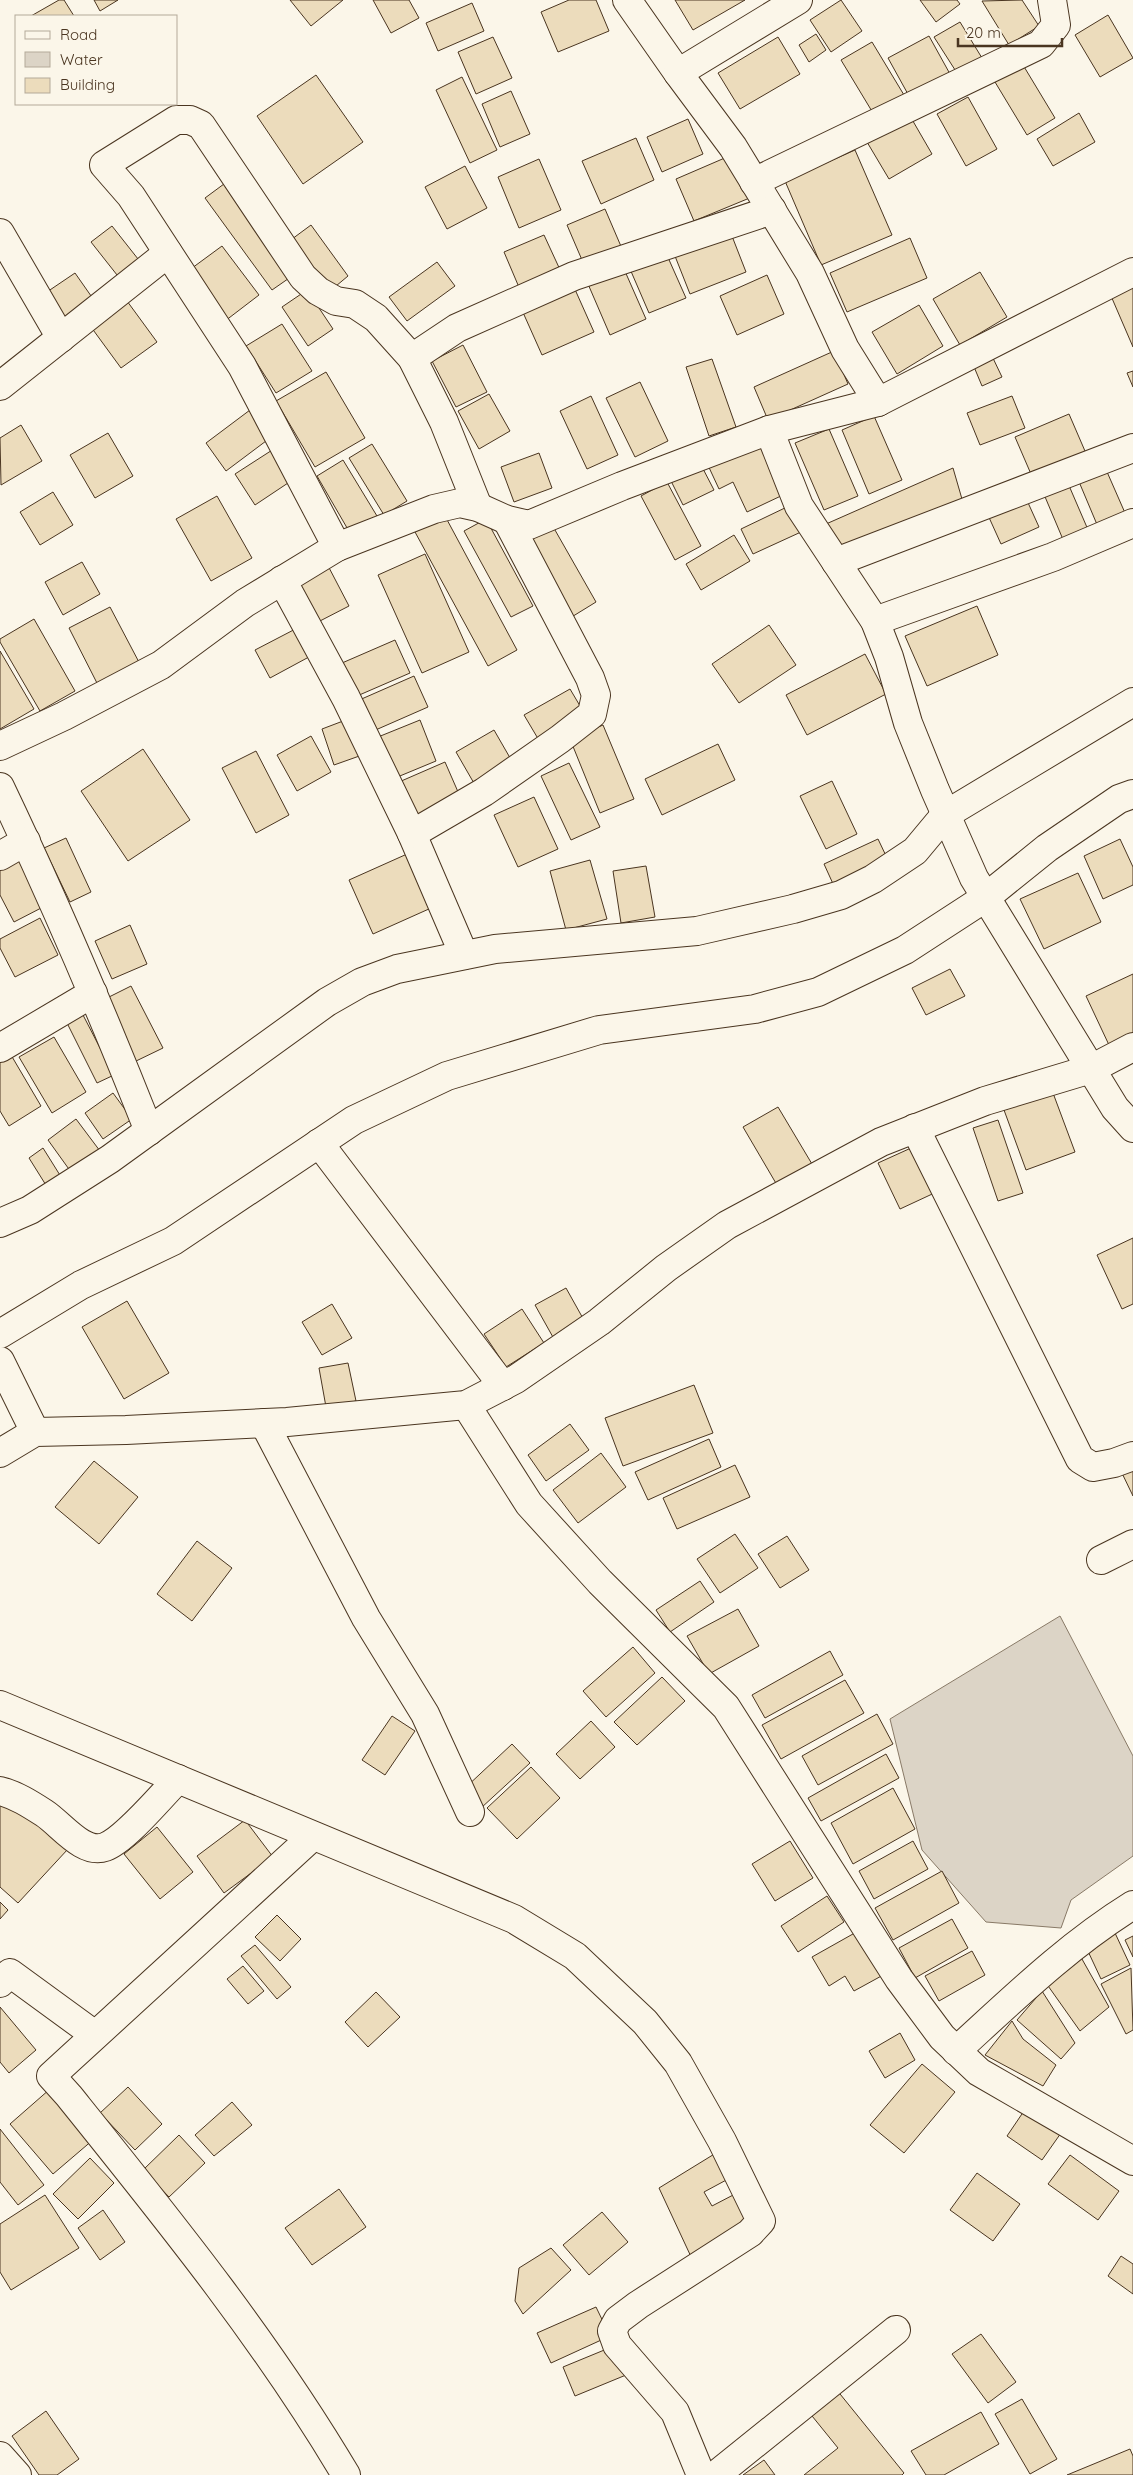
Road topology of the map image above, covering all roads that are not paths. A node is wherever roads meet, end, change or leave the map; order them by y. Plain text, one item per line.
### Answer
1 (627, 0) edge
2 (798, 0) edge
3 (1052, 0) edge
4 (678, 73) junction
5 (754, 182) junction
6 (772, 210) junction
7 (0, 233) edge
8 (168, 253) junction
9 (1133, 272) edge
10 (61, 338) junction
11 (412, 358) junction
12 (0, 386) edge
13 (878, 402) junction
14 (768, 430) junction
15 (1133, 448) edge
16 (478, 507) junction
17 (507, 520) junction
18 (1133, 523) edge
19 (337, 547) junction
20 (836, 562) junction
21 (282, 580) junction
22 (874, 621) junction
23 (1133, 702) edge
24 (0, 746) edge
25 (0, 787) edge
26 (1133, 794) edge
27 (950, 825) junction
28 (412, 834) junction
29 (26, 841) junction
30 (0, 856) edge
31 (979, 888) junction
32 (464, 956) junction
33 (93, 994) junction
34 (1133, 1047) edge
35 (0, 1048) edge
36 (1091, 1070) junction
37 (915, 1128) junction
38 (1133, 1128) edge
39 (149, 1131) junction
40 (319, 1143) junction
41 (0, 1223) edge
42 (0, 1334) edge
43 (0, 1361) edge
44 (503, 1386) junction
45 (466, 1405) junction
46 (264, 1423) junction
47 (35, 1432) junction
48 (0, 1453) edge
49 (1133, 1456) edge
50 (1133, 1544) edge
51 (1101, 1560) dead end
52 (0, 1706) edge
53 (178, 1779) junction
54 (0, 1791) edge
55 (470, 1812) dead end
56 (313, 1836) junction
57 (1133, 1905) edge
58 (0, 1983) edge
59 (96, 2036) junction
60 (956, 2050) junction
61 (1133, 2160) edge
62 (896, 2330) dead end
63 (0, 2456) edge
64 (16, 2475) edge
65 (346, 2475) edge
66 (701, 2475) edge
67 (716, 2475) edge

1 - 4 street
2 - 4 street
3 - 5 street
4 - 5 street
5 - 6 street
6 - 11 street
6 - 13 street
7 - 10 street
8 - 10 street
8 - 11 street
8 - 19 street
9 - 13 street
10 - 12 street
11 - 16 street
13 - 14 street
14 - 17 street
14 - 20 street
15 - 20 street
16 - 17 street
16 - 19 street
17 - 28 street
18 - 22 street
19 - 21 street
20 - 22 street
21 - 24 street
21 - 28 street
22 - 27 street
23 - 27 street
25 - 29 street
26 - 31 street
27 - 31 street
27 - 32 street
28 - 32 street
29 - 30 street
29 - 33 street
31 - 36 street
31 - 40 street
32 - 39 street
33 - 35 street
33 - 39 street
34 - 36 street
36 - 37 street
36 - 38 street
37 - 44 street
37 - 49 street
39 - 41 street
40 - 42 street
40 - 44 street
43 - 47 street
44 - 45 street
45 - 46 street
45 - 60 street
46 - 47 street
46 - 55 street
47 - 48 street
50 - 51 street
52 - 53 street
53 - 54 street
53 - 56 street
56 - 59 street
56 - 66 street
57 - 60 street
58 - 59 street
59 - 65 street
60 - 61 street
62 - 67 street
63 - 64 street

